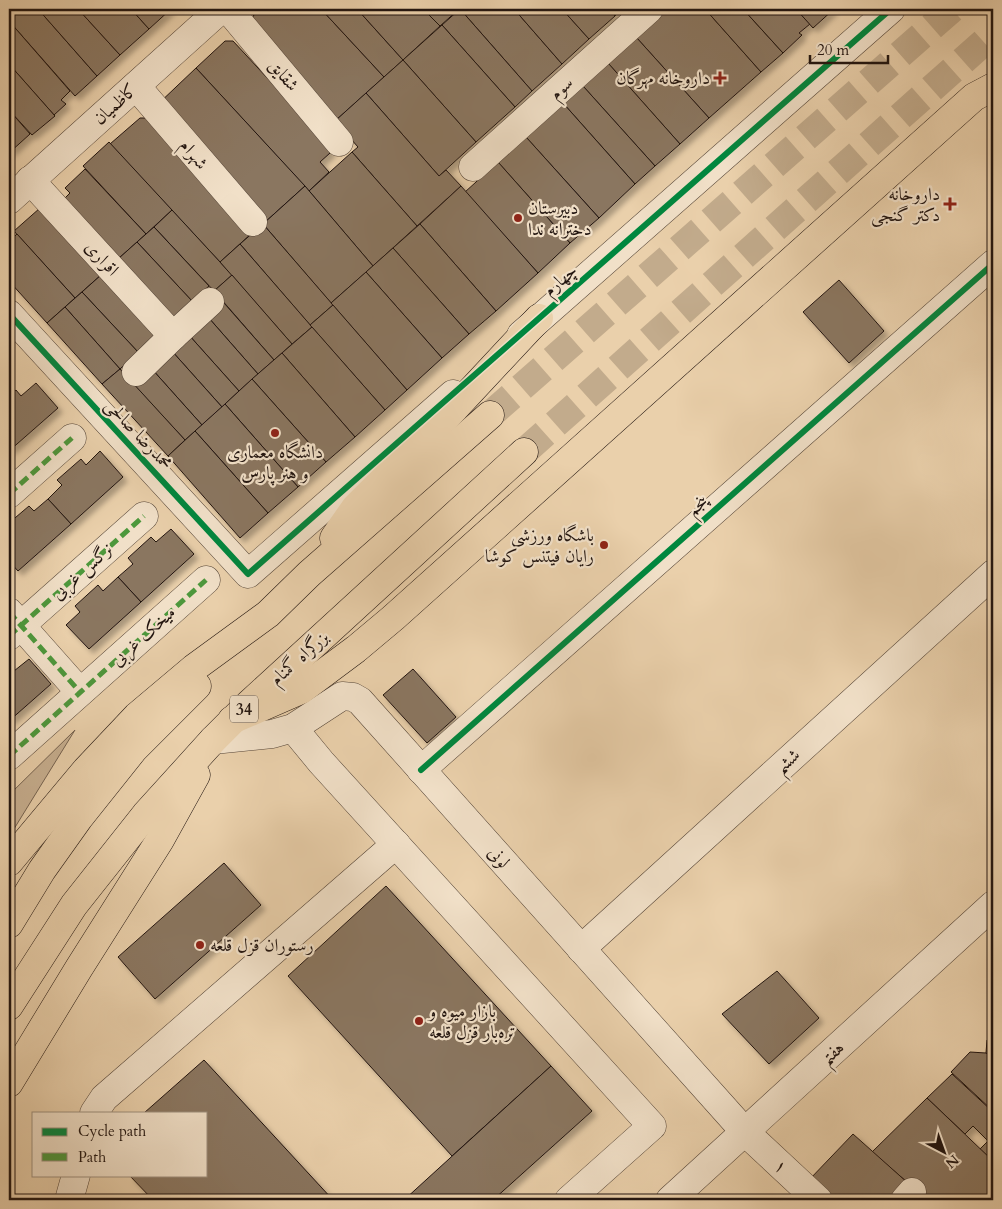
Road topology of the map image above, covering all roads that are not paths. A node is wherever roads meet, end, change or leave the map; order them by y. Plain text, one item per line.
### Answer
1 (222, 9) edge
2 (228, 9) edge
3 (649, 9) edge
4 (891, 9) edge
5 (136, 86) junction
6 (993, 87) edge
7 (339, 142) dead end
8 (473, 167) dead end
9 (30, 180) junction
10 (9, 200) edge
11 (253, 222) dead end
12 (993, 264) edge
13 (210, 302) dead end
14 (9, 314) edge
15 (539, 318) junction
16 (173, 336) junction
17 (136, 372) dead end
18 (490, 415) tunnel mouth
19 (72, 438) dead end
20 (524, 452) tunnel mouth
21 (9, 494) edge
22 (144, 516) dead end
23 (248, 574) joint
24 (309, 574) junction
25 (993, 574) edge
26 (206, 580) dead end
27 (268, 614) junction
28 (13, 624) edge
29 (80, 692) junction
30 (342, 696) junction
31 (232, 720) junction
32 (293, 728) junction
33 (213, 740) junction
34 (9, 756) edge
35 (321, 762) junction
36 (422, 770) junction
37 (396, 844) junction
38 (9, 862) edge
39 (993, 905) edge
40 (9, 924) edge
41 (581, 949) junction
42 (9, 1006) edge
43 (9, 1083) edge
44 (95, 1112) edge
45 (745, 1132) junction
46 (76, 1176) edge
47 (69, 1200) edge
48 (569, 1200) edge
49 (670, 1200) edge
50 (818, 1200) edge

1 - 5 street, کاظمیان
2 - 7 street, شقایق
3 - 8 street, سوم
4 - 15 street, چهارم
5 - 9 street, کاظمیان
5 - 11 street, شهرام
6 - 31 highway
9 - 10 street, کاظمیان
9 - 16 street, اقراری
12 - 36 street, پنجم
13 - 16 street
14 - 23 street, محمدرضا صالحی
15 - 23 street, چهارم
15 - 24 highway
16 - 17 street
18 - 24 highway
19 - 21 street
20 - 31 highway, بزرگراه گمنام / 34
22 - 28 street, نرگس غربی
24 - 27 highway
25 - 41 street, ششم
26 - 29 street, میخک غربی
27 - 38 highway
27 - 40 highway
28 - 29 street
29 - 34 street, میخک غربی
30 - 32 street
30 - 35 street
30 - 36 street, لونی
31 - 33 highway, بزرگراه گمنام / 34
32 - 33 street
32 - 35 street
33 - 42 highway, بزرگراه گمنام / 34
33 - 43 highway
35 - 37 street
36 - 41 street, لونی
37 - 44 street
37 - 48 street
39 - 45 street, هفتم
41 - 45 street, لونی
45 - 49 street, هفتم
45 - 50 street, ۱
46 - 47 street

